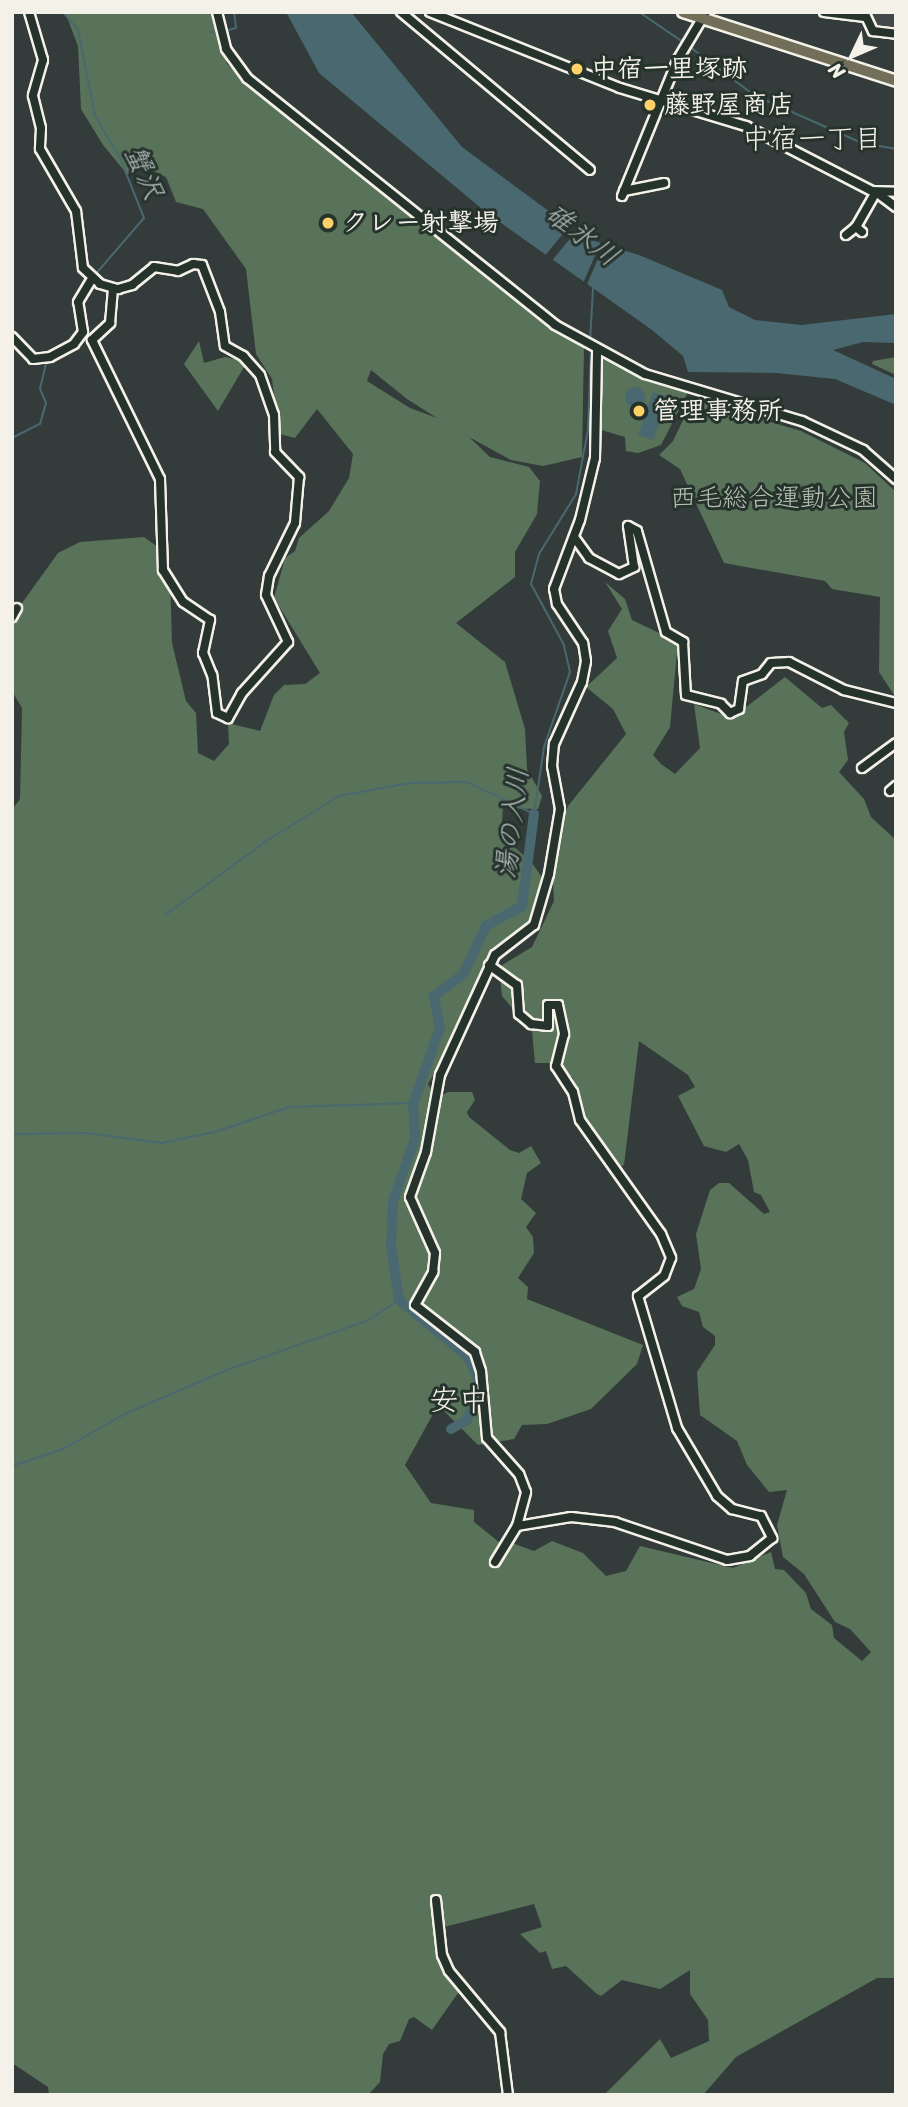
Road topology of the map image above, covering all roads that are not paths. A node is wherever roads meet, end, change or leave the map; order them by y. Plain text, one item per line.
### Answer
1 (29, 12) edge
2 (217, 12) edge
3 (401, 12) edge
4 (430, 12) edge
5 (683, 12) edge
6 (824, 12) edge
7 (444, 14) edge
8 (865, 15) edge
9 (704, 16) edge
10 (896, 34) edge
11 (896, 81) edge
12 (662, 100) junction
13 (590, 170) dead end
14 (664, 183) dead end
15 (876, 192) junction
16 (896, 192) edge
17 (896, 207) edge
18 (846, 235) dead end
19 (92, 278) junction
20 (113, 289) junction
21 (12, 337) edge
22 (593, 347) junction
23 (896, 479) edge
24 (574, 537) junction
25 (17, 608) dead end
26 (12, 617) edge
27 (896, 704) edge
28 (896, 743) edge
29 (862, 768) dead end
30 (489, 965) junction
31 (517, 1526) junction
32 (495, 1562) dead end
33 (436, 1900) dead end
34 (508, 2095) edge

1 - 19 street
2 - 22 street
3 - 13 street
4 - 7 street
5 - 9 main road
6 - 8 street
7 - 12 street
8 - 10 street
9 - 11 main road
9 - 12 street
12 - 14 street
12 - 15 street
15 - 16 street
15 - 17 street
15 - 18 street
19 - 20 street
19 - 21 street
20 - 20 street
22 - 23 street
22 - 24 street
24 - 27 street
24 - 30 street
25 - 26 street
28 - 29 street
30 - 31 street
30 - 31 street
31 - 32 street
33 - 34 street

